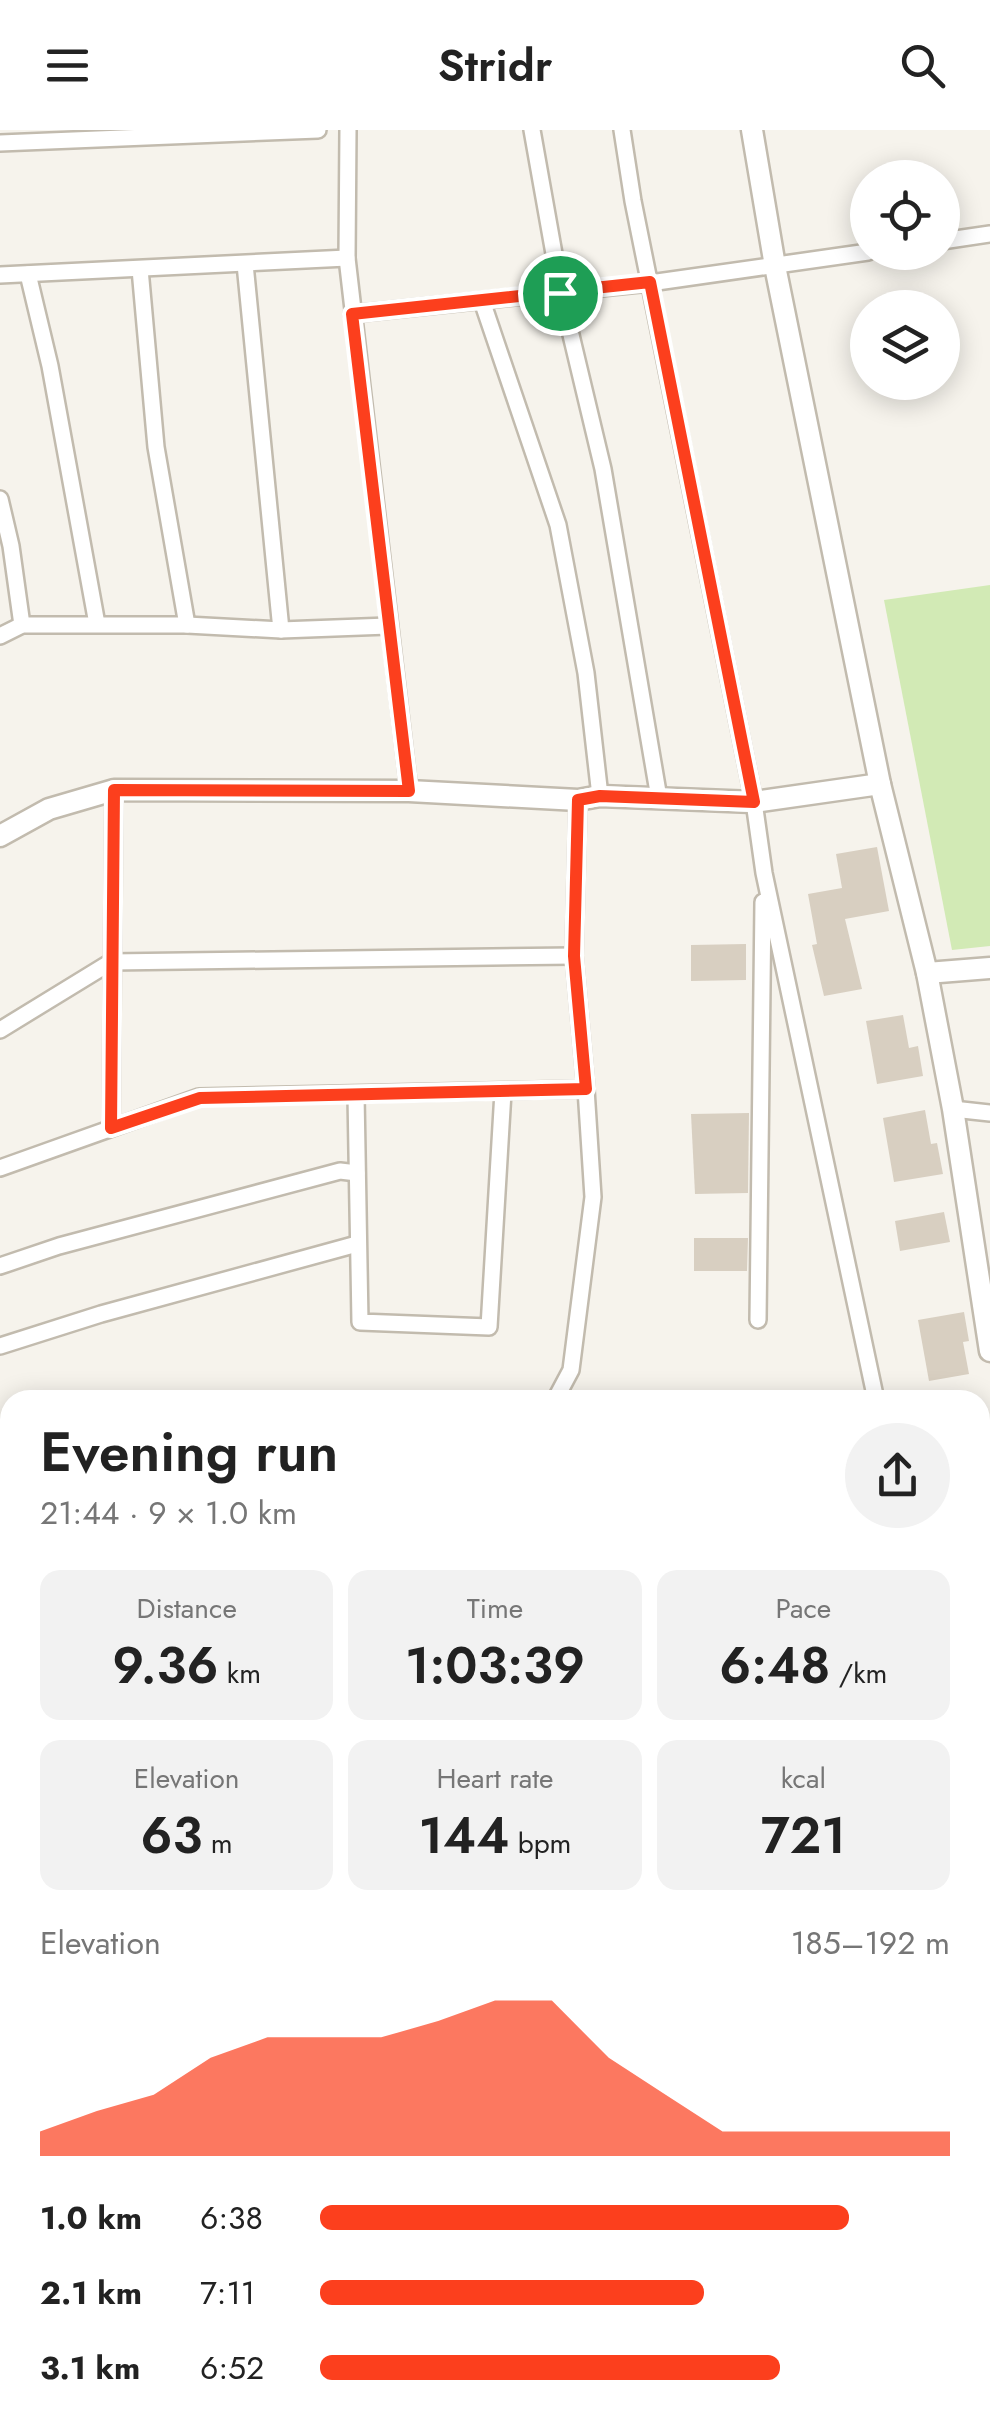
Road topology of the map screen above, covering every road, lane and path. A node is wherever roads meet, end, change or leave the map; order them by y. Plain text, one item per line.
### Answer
1 (318, 130) edge
2 (348, 130) edge
3 (532, 130) edge
4 (622, 130) edge
5 (752, 130) edge
6 (236, 132) edge
7 (0, 143) edge
8 (990, 234) edge
9 (960, 238) edge
10 (850, 255) edge
11 (347, 258) junction
12 (244, 264) junction
13 (775, 266) junction
14 (140, 269) junction
15 (28, 274) junction
16 (0, 275) edge
17 (650, 282) junction
18 (560, 293) junction
19 (482, 301) junction
20 (352, 314) junction
21 (0, 498) edge
22 (22, 624) junction
23 (97, 624) junction
24 (187, 625) junction
25 (388, 626) junction
26 (281, 630) junction
27 (0, 636) edge
28 (880, 784) junction
29 (114, 790) junction
30 (409, 791) junction
31 (600, 796) junction
32 (659, 798) junction
33 (578, 800) junction
34 (754, 802) junction
35 (0, 836) edge
36 (764, 873) junction
37 (574, 956) junction
38 (110, 962) junction
39 (990, 968) edge
40 (927, 973) junction
41 (0, 1030) edge
42 (586, 1089) junction
43 (503, 1092) junction
44 (356, 1094) junction
45 (953, 1108) junction
46 (990, 1113) edge
47 (111, 1128) junction
48 (0, 1168) edge
49 (357, 1172) junction
50 (981, 1241) edge
51 (357, 1244) junction
52 (0, 1266) edge
53 (758, 1320) dead end
54 (0, 1346) edge
55 (990, 1351) edge
56 (560, 1390) edge
57 (874, 1390) edge

1 - 6 street
2 - 11 street
3 - 18 street
4 - 17 street
5 - 13 street
6 - 7 street
8 - 9 street
10 - 13 street
11 - 12 street
11 - 20 street
12 - 14 street
12 - 26 street
13 - 17 street
13 - 28 street
14 - 15 street
14 - 24 street
15 - 16 street
15 - 23 street
17 - 18 street
17 - 34 street
18 - 19 street
18 - 32 street
19 - 20 street
19 - 31 street
20 - 25 street
21 - 22 street
22 - 23 street
22 - 27 street
23 - 24 street
24 - 26 street
25 - 26 street
25 - 30 street
28 - 34 street
28 - 40 street
29 - 30 street
29 - 35 street
29 - 38 street
30 - 33 street
31 - 32 street
31 - 33 street
32 - 34 street
33 - 37 street
34 - 36 street
36 - 53 street
36 - 57 street
37 - 38 street
37 - 42 street
38 - 41 street
38 - 47 street
39 - 40 street
40 - 45 street
42 - 43 street
42 - 56 street
43 - 44 street
43 - 51 street
44 - 47 street
44 - 49 street
45 - 46 street
45 - 50 street
47 - 48 street
49 - 51 street
49 - 52 street
50 - 55 street
51 - 54 street

